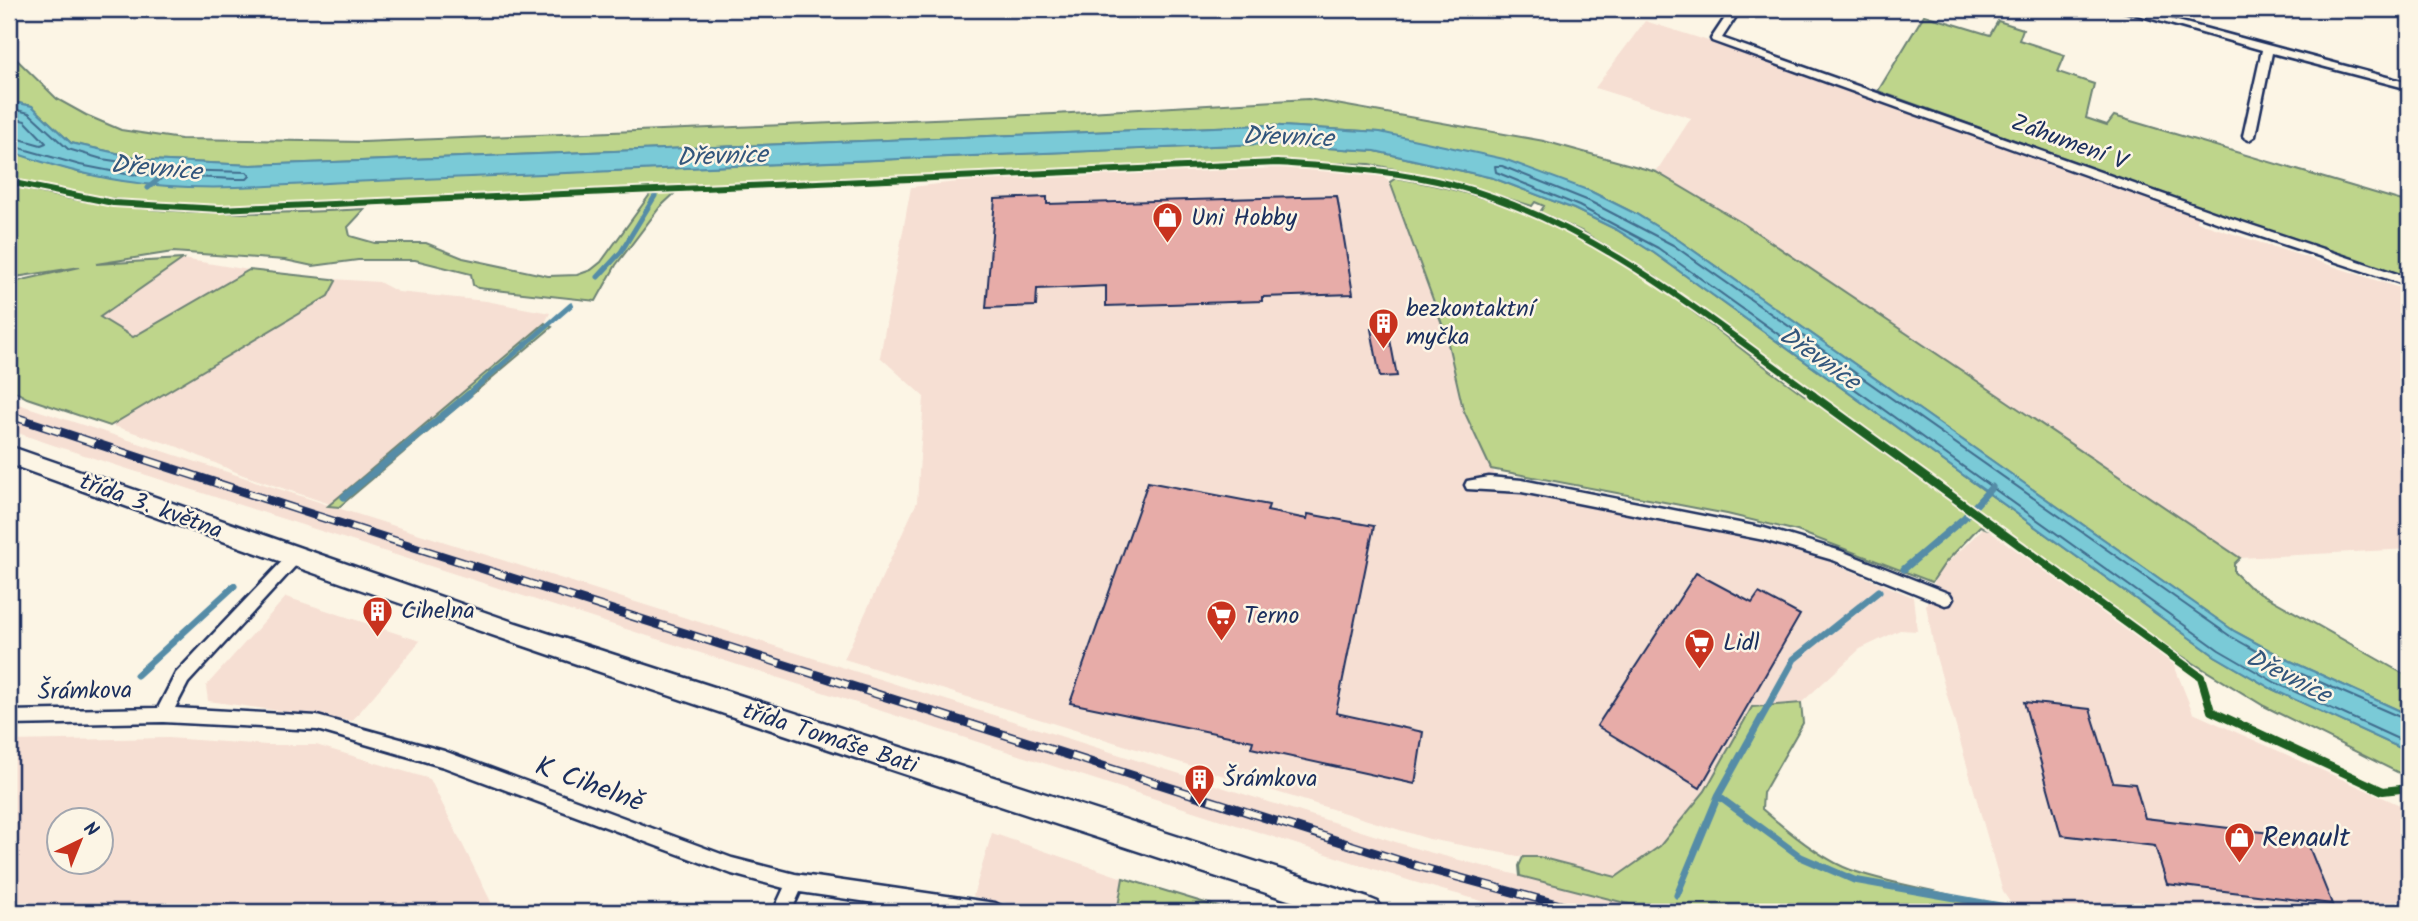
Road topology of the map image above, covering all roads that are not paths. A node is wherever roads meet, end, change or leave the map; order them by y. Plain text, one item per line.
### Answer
1 (1736, 9) edge
2 (2122, 9) edge
3 (2268, 48) junction
4 (2409, 86) edge
5 (2249, 136) dead end
6 (2409, 282) edge
7 (9, 455) edge
8 (1472, 485) dead end
9 (294, 558) junction
10 (1945, 599) dead end
11 (163, 715) junction
12 (9, 718) edge
13 (795, 883) junction
14 (782, 912) edge
15 (995, 912) edge
16 (1368, 912) edge

1 - 6 street, Záhumení V
2 - 3 street
3 - 4 street
3 - 5 street
7 - 9 main road, třída 3. května
8 - 10 street
9 - 11 street
9 - 16 main road, třída Tomáše Bati
11 - 12 street, Šrámkova
11 - 13 street, K Cihelně
13 - 14 street
13 - 15 street, K Cihelně

